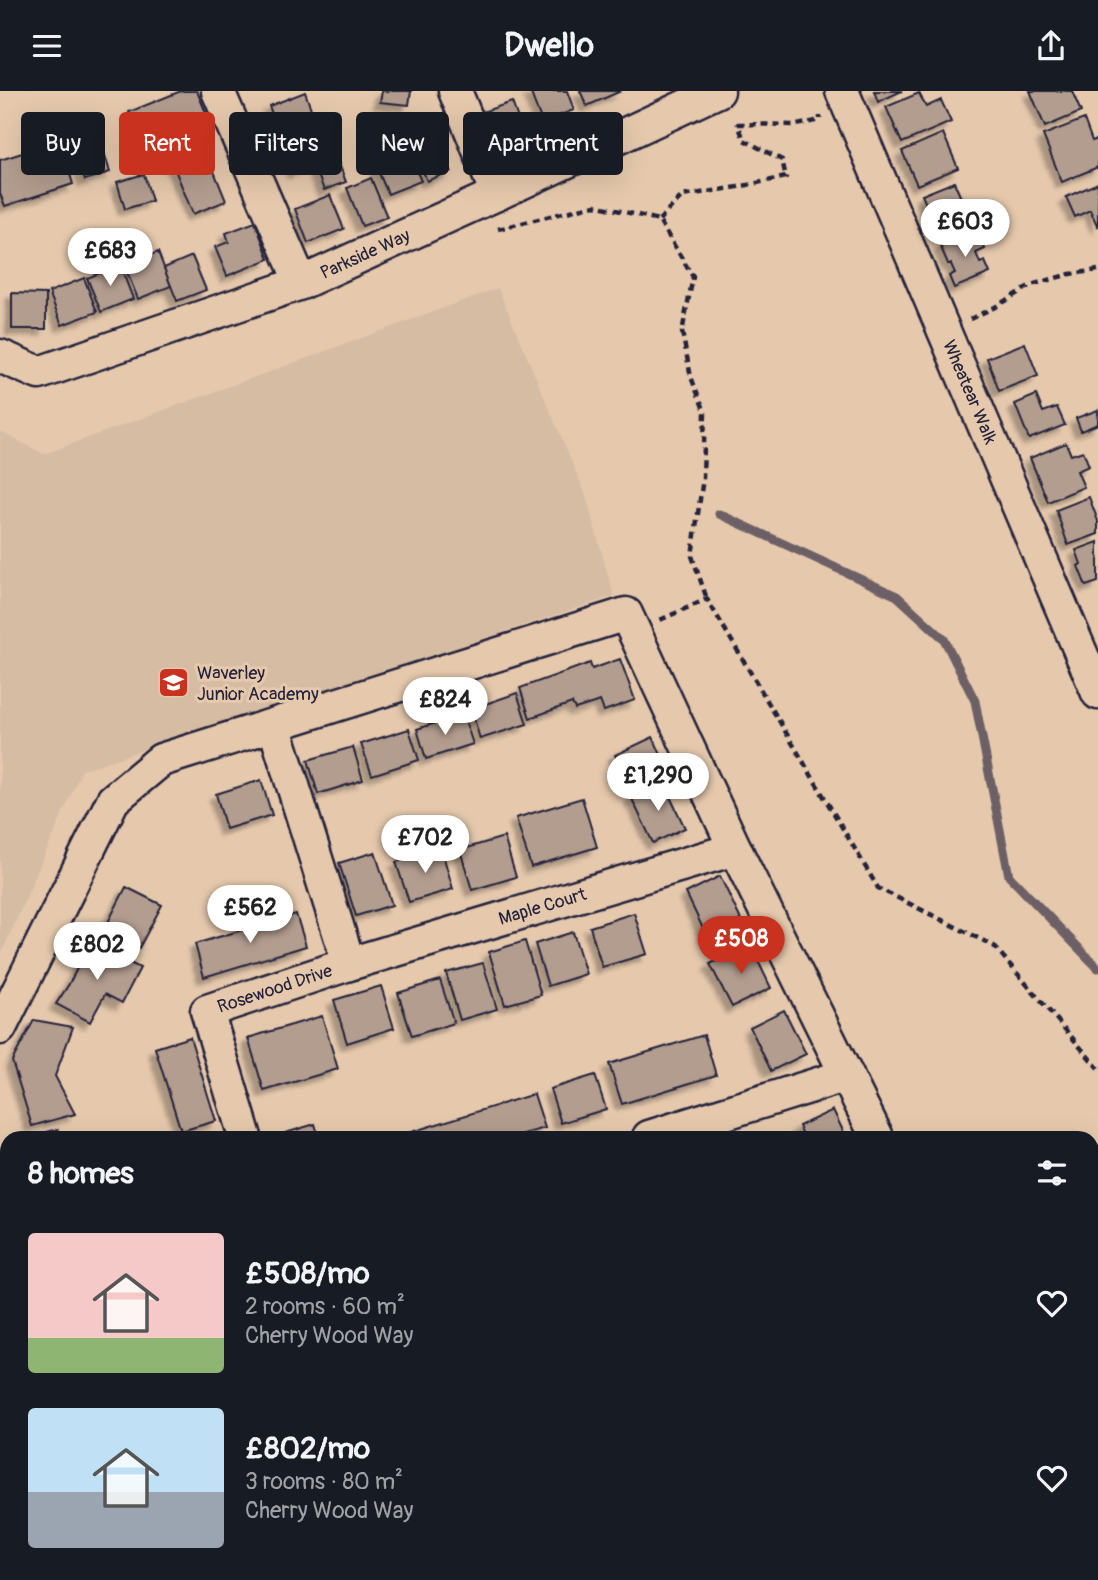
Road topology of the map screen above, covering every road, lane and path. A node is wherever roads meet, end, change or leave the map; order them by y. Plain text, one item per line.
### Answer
1 (218, 91) edge
2 (455, 91) edge
3 (718, 91) edge
4 (830, 101) edge
5 (497, 194) junction
6 (659, 220) junction
7 (491, 230) dead end
8 (1098, 270) edge
9 (301, 283) junction
10 (944, 332) junction
11 (0, 356) edge
12 (706, 599) junction
13 (634, 632) junction
14 (1098, 693) edge
15 (274, 725) junction
16 (735, 849) junction
17 (349, 964) junction
18 (0, 1028) edge
19 (1098, 1068) edge
20 (847, 1076) junction
21 (243, 1131) edge
22 (668, 1131) edge
23 (874, 1131) edge

1 - 9 street
2 - 5 street
3 - 5 street, Parkside Way
4 - 6 path
4 - 10 street, Wheatear Walk
5 - 9 street, Parkside Way
6 - 7 path
6 - 12 path
8 - 10 path
9 - 11 street, Parkside Way
10 - 14 street, Wheatear Walk
12 - 13 path
12 - 19 path
13 - 15 street
13 - 16 street
15 - 17 street
15 - 18 street
16 - 17 street, Maple Court
16 - 20 street
17 - 21 street, Rosewood Drive
20 - 22 street
20 - 23 street

